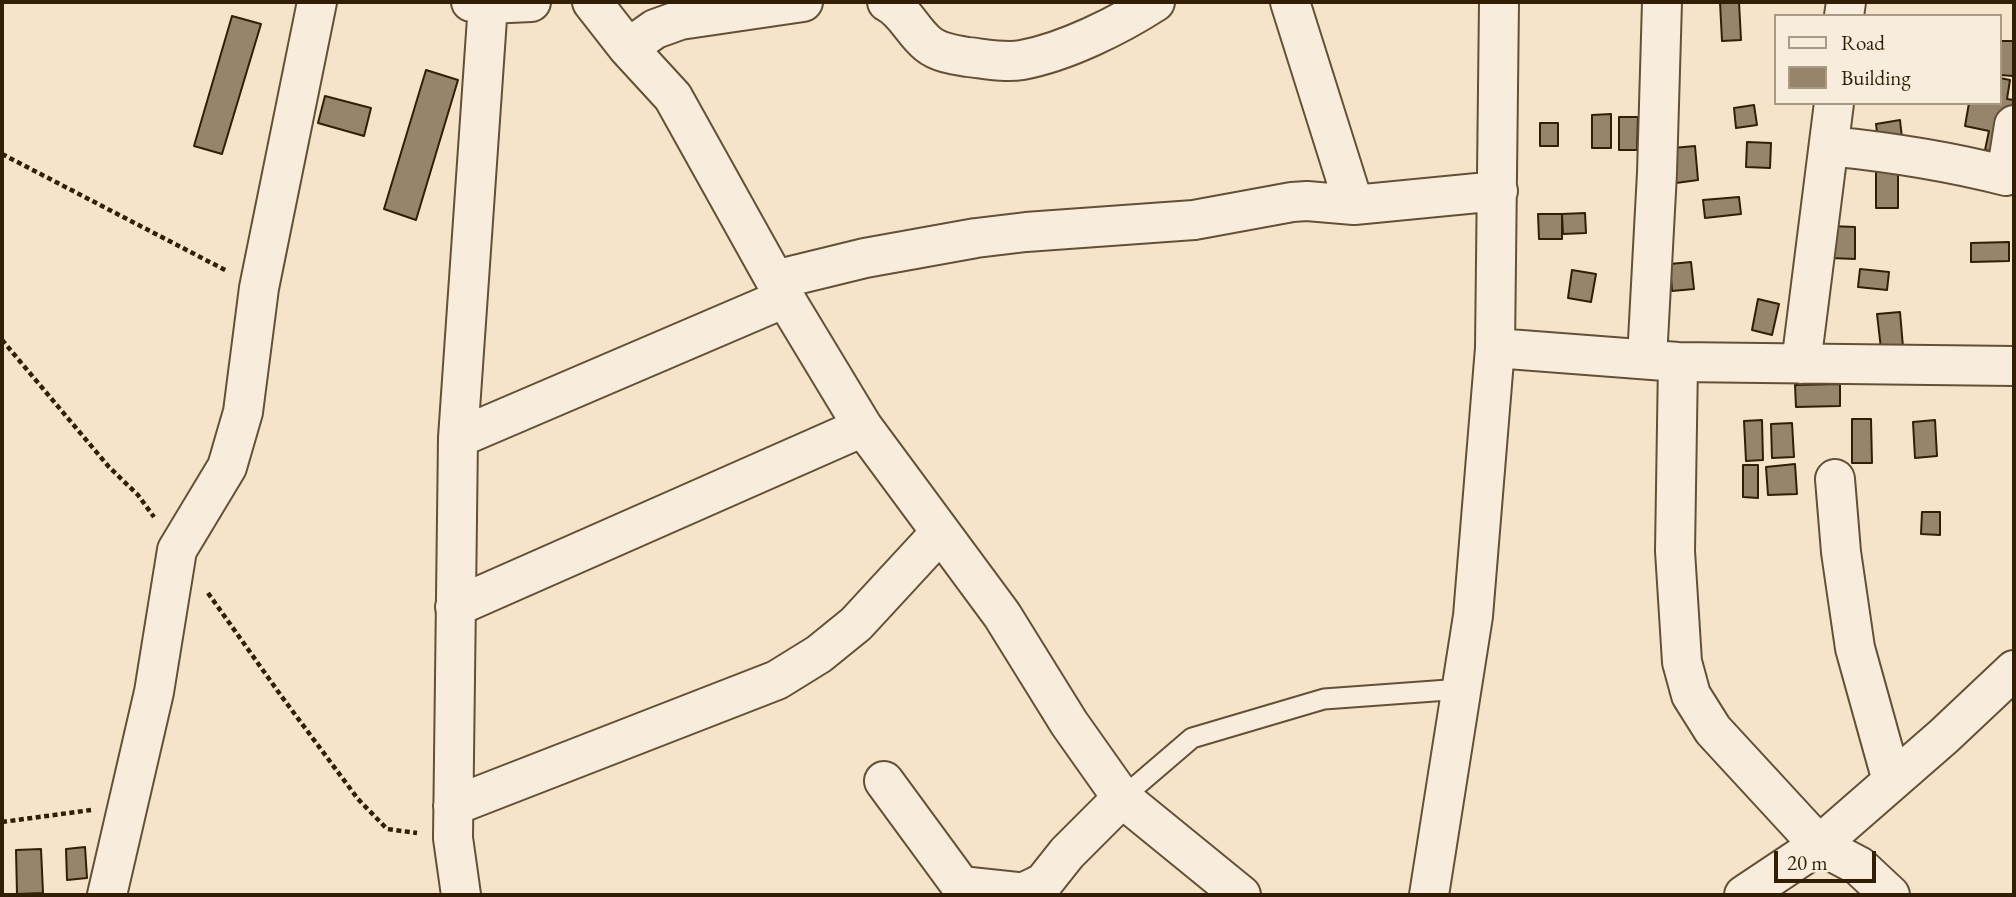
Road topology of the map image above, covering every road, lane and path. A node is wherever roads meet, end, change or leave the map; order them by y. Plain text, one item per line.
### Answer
1 (317, 2) edge
2 (531, 2) edge
3 (592, 2) edge
4 (803, 2) edge
5 (887, 2) edge
6 (1155, 2) edge
7 (1290, 2) edge
8 (1499, 2) edge
9 (1662, 2) edge
10 (480, 3) edge
11 (628, 48) junction
12 (1834, 105) edge
13 (2014, 125) edge
14 (1829, 146) junction
15 (2, 154) edge
16 (1498, 191) junction
17 (1354, 205) junction
18 (259, 288) junction
19 (780, 289) junction
20 (2, 340) edge
21 (1495, 348) junction
22 (1662, 360) junction
23 (1801, 364) junction
24 (2014, 366) edge
25 (863, 427) junction
26 (458, 438) junction
27 (1835, 480) dead end
28 (940, 533) junction
29 (177, 550) junction
30 (455, 607) junction
31 (2014, 670) edge
32 (1462, 689) junction
33 (884, 780) dead end
34 (1892, 780) junction
35 (1122, 798) junction
36 (128, 806) junction
37 (2, 822) edge
38 (453, 822) junction
39 (1819, 845) junction
40 (961, 890) edge
41 (107, 895) edge
42 (461, 895) edge
43 (1241, 895) edge
44 (1429, 895) edge
45 (1744, 895) edge
46 (1890, 895) edge

1 - 18 street
2 - 10 street
3 - 11 street
4 - 11 street
5 - 6 street
7 - 17 street
8 - 16 street
9 - 22 street
10 - 26 street
11 - 19 street
12 - 14 street
13 - 14 street
14 - 23 street
15 - 18 path
16 - 17 street
16 - 21 street
17 - 19 street
18 - 29 street
19 - 25 street
19 - 26 street
20 - 29 path
21 - 22 street
21 - 32 street
22 - 23 street
22 - 39 street
23 - 24 street
25 - 28 street
25 - 30 street
26 - 30 street
27 - 34 street
28 - 35 street
28 - 38 street
29 - 36 street
29 - 38 path
30 - 38 street
31 - 34 street
32 - 35 lane
32 - 44 street
33 - 40 street
34 - 39 street
35 - 40 street
35 - 43 street
36 - 37 path
36 - 41 street
38 - 42 street
39 - 45 street
39 - 46 street

